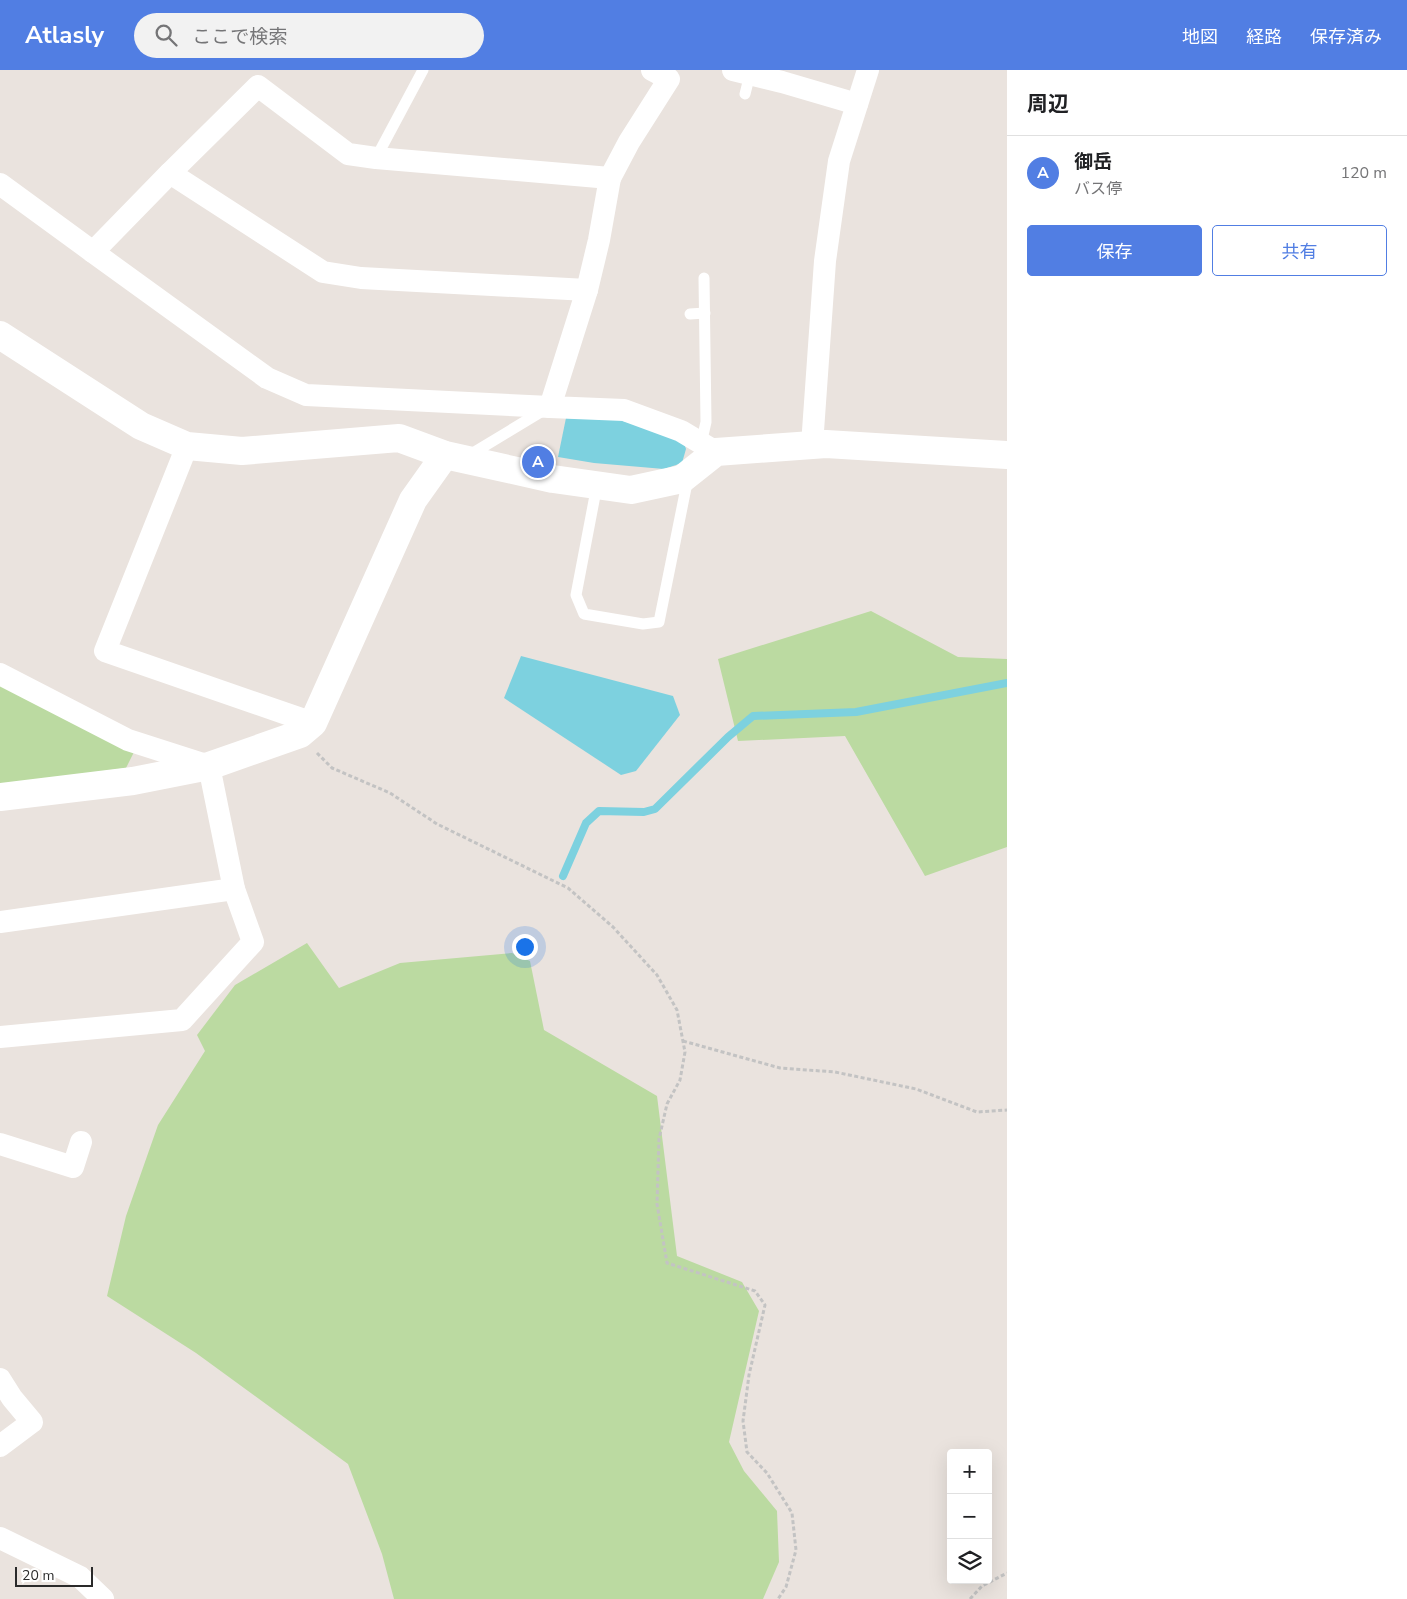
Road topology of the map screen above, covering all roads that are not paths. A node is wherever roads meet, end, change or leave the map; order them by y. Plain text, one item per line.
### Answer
1 (423, 70) edge
2 (868, 70) edge
3 (667, 73) edge
4 (261, 78) edge
5 (743, 79) edge
6 (857, 104) junction
7 (376, 158) junction
8 (170, 173) junction
9 (610, 178) junction
10 (0, 184) edge
11 (93, 252) junction
12 (704, 278) dead end
13 (587, 290) junction
14 (705, 313) junction
15 (690, 314) dead end
16 (0, 335) edge
17 (550, 407) junction
18 (812, 445) junction
19 (187, 446) junction
20 (709, 448) junction
21 (1007, 455) edge
22 (454, 457) junction
23 (685, 477) junction
24 (597, 485) junction
25 (0, 674) edge
26 (307, 728) junction
27 (209, 766) junction
28 (0, 797) edge
29 (234, 889) junction
30 (0, 922) edge
31 (0, 1037) edge
32 (81, 1142) dead end
33 (0, 1144) edge
34 (0, 1380) edge
35 (0, 1446) edge
36 (0, 1538) edge
37 (103, 1599) edge

1 - 7 lane
2 - 6 street
3 - 9 street
4 - 7 street
4 - 8 street
5 - 6 street
6 - 18 street
7 - 9 street
8 - 11 street
8 - 13 street
9 - 13 street
10 - 11 street
11 - 17 street
12 - 14 lane
13 - 17 street
14 - 15 lane
14 - 20 lane
16 - 19 street
17 - 20 street
17 - 22 lane
18 - 20 street
18 - 21 street
19 - 22 street
19 - 26 street
20 - 23 street
22 - 24 street
22 - 26 street
23 - 24 street
23 - 24 lane
25 - 27 street
26 - 27 street
27 - 28 street
27 - 29 street
29 - 30 street
29 - 31 street
32 - 33 street
34 - 35 street
36 - 37 street

